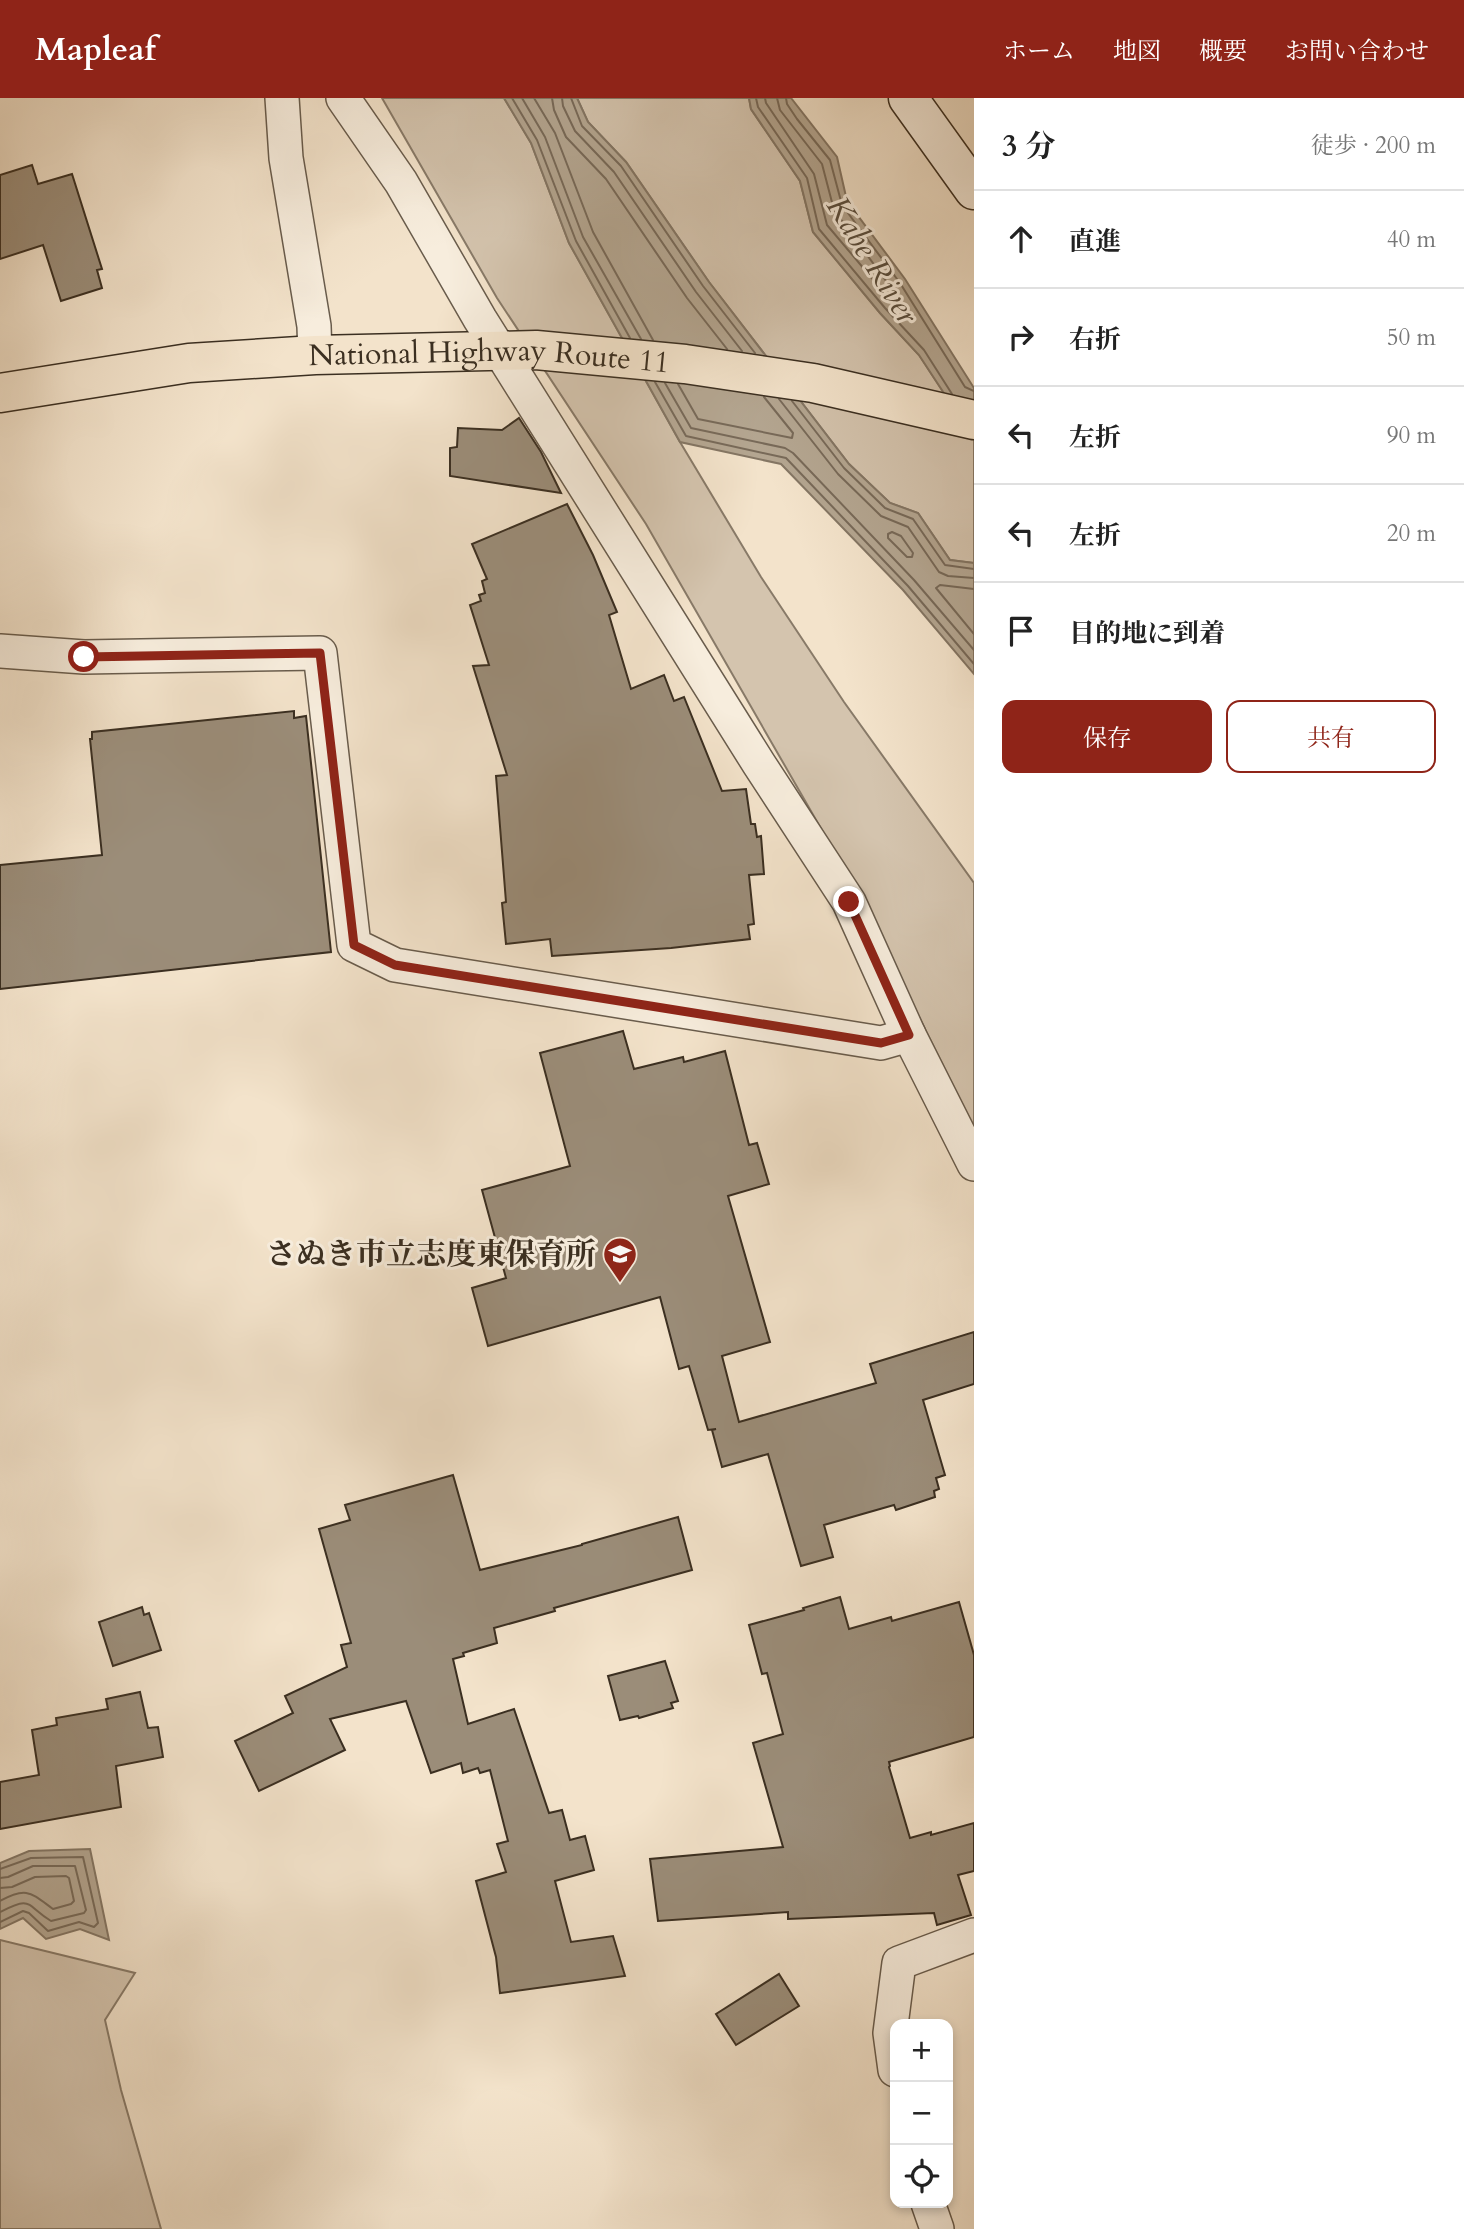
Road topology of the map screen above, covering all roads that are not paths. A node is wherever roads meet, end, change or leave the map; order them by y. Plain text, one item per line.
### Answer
1 (282, 98) edge
2 (343, 98) edge
3 (908, 98) edge
4 (974, 190) edge
5 (518, 351) junction
6 (315, 355) junction
7 (0, 393) edge
8 (974, 420) edge
9 (0, 651) edge
10 (909, 1035) junction
11 (974, 1164) edge
12 (974, 1935) edge
13 (892, 2019) edge
14 (930, 2208) edge
15 (937, 2229) edge

1 - 6 street
2 - 5 street
3 - 4 street
5 - 6 highway, National Highway Route 11
5 - 8 highway, National Highway Route 11
5 - 10 street
6 - 7 highway, National Highway Route 11
9 - 10 street
10 - 11 street
12 - 13 street
14 - 15 street

